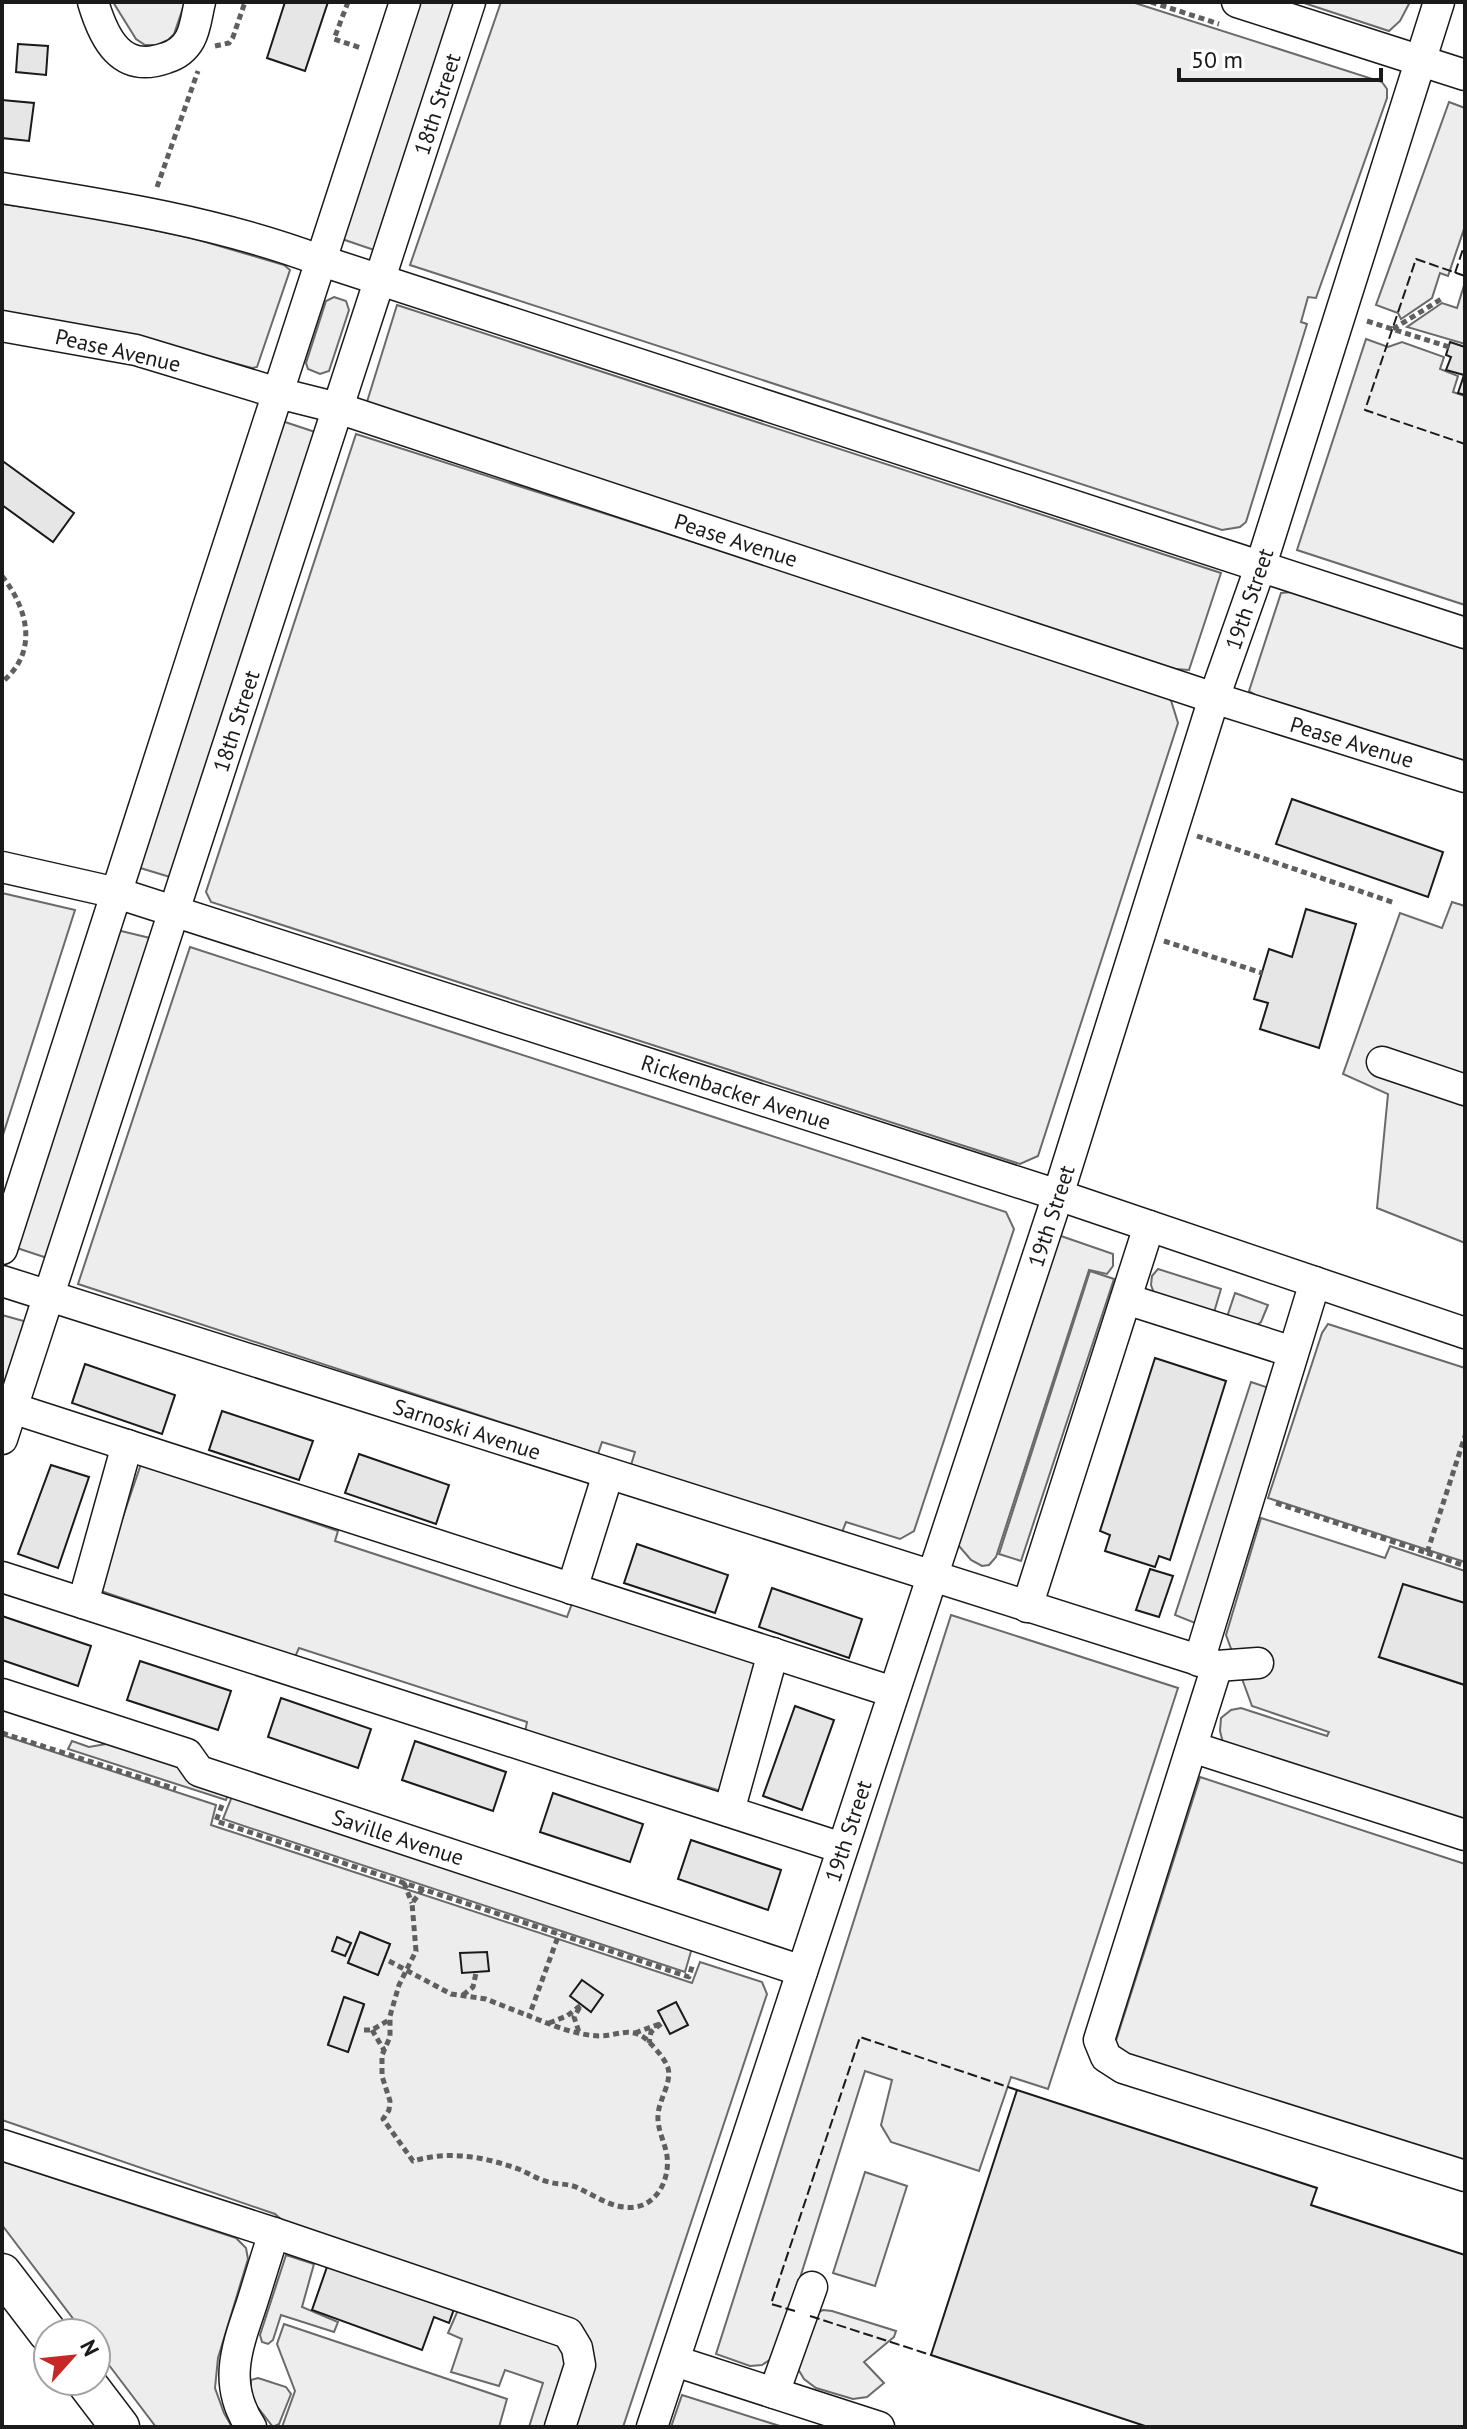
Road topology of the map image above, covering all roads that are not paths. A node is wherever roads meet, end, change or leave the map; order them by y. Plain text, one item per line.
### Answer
1 (93, 2) edge
2 (200, 2) edge
3 (405, 2) edge
4 (470, 2) edge
5 (1237, 2) edge
6 (1439, 2) edge
7 (1420, 60) junction
8 (1465, 75) edge
9 (2, 188) edge
10 (319, 260) junction
11 (380, 280) junction
12 (2, 326) edge
13 (278, 393) junction
14 (338, 408) junction
15 (1261, 565) junction
16 (1465, 633) edge
17 (1214, 698) junction
18 (1465, 777) edge
19 (2, 867) edge
20 (117, 893) junction
21 (174, 912) junction
22 (1382, 1062) dead end
23 (1465, 1090) edge
24 (1058, 1195) junction
25 (1149, 1226) junction
26 (2, 1249) edge
27 (2, 1281) edge
28 (1315, 1282) junction
29 (49, 1297) junction
30 (1126, 1299) junction
31 (1465, 1333) edge
32 (1293, 1352) junction
33 (12, 1408) junction
34 (2, 1439) edge
35 (127, 1445) junction
36 (608, 1474) junction
37 (2, 1577) edge
38 (931, 1577) junction
39 (572, 1589) junction
40 (83, 1603) junction
41 (1027, 1607) junction
42 (773, 1653) junction
43 (1258, 1663) dead end
44 (1208, 1664) junction
45 (893, 1692) junction
46 (2, 1694) edge
47 (1192, 1747) junction
48 (729, 1811) junction
49 (1465, 1835) edge
50 (842, 1848) junction
51 (802, 1971) junction
52 (2, 2145) edge
53 (1465, 2176) edge
54 (274, 2233) junction
55 (2, 2273) edge
56 (812, 2287) dead end
57 (36, 2317) edge
58 (675, 2361) junction
59 (774, 2393) junction
60 (97, 2397) edge
61 (818, 2418) edge
62 (120, 2427) edge
63 (251, 2427) edge
64 (560, 2427) edge
65 (652, 2427) edge
66 (879, 2427) edge

1 - 2 street
3 - 10 street
4 - 11 street, 18th Street
5 - 7 street
6 - 7 street, 19th Street
7 - 8 street
7 - 15 street, 19th Street
9 - 10 street
10 - 11 street
10 - 13 street
11 - 14 street, 18th Street
11 - 15 street
12 - 13 street, Pease Avenue
13 - 14 street, Pease Avenue
13 - 20 street
14 - 17 street, Pease Avenue
14 - 21 street, 18th Street
15 - 16 street
15 - 17 street, 19th Street
17 - 18 street, Pease Avenue
17 - 24 street, 19th Street
19 - 20 street, Rickenbacker Avenue
20 - 21 street, Rickenbacker Avenue
20 - 26 street
21 - 24 street, Rickenbacker Avenue
21 - 29 street, 18th Street
22 - 23 street
24 - 25 street, Rickenbacker Avenue
24 - 38 street, 19th Street
25 - 28 street, Rickenbacker Avenue
25 - 30 street
27 - 29 street, Sarnoski Avenue
28 - 31 street, Rickenbacker Avenue
28 - 32 street
29 - 33 street, 18th Street
29 - 36 street, Sarnoski Avenue
30 - 32 street
30 - 41 street
32 - 44 street
33 - 34 street, 18th Street
33 - 35 street
35 - 39 street
35 - 40 street
36 - 38 street, Sarnoski Avenue
36 - 39 street
37 - 40 street
38 - 41 street, Sarnoski Avenue
38 - 45 street, 19th Street
39 - 42 street
40 - 48 street
41 - 44 street, Sarnoski Avenue
42 - 45 street
42 - 48 street
43 - 44 street
44 - 47 street
45 - 50 street, 19th Street
46 - 51 street, Saville Avenue
47 - 49 street
47 - 53 street
48 - 50 street
50 - 51 street, 19th Street
51 - 58 street, 19th Street
52 - 54 street
54 - 63 street
54 - 64 street
55 - 57 main road
56 - 59 street
58 - 59 street
58 - 65 street, 19th Street
59 - 61 street
60 - 62 main road
61 - 66 street

